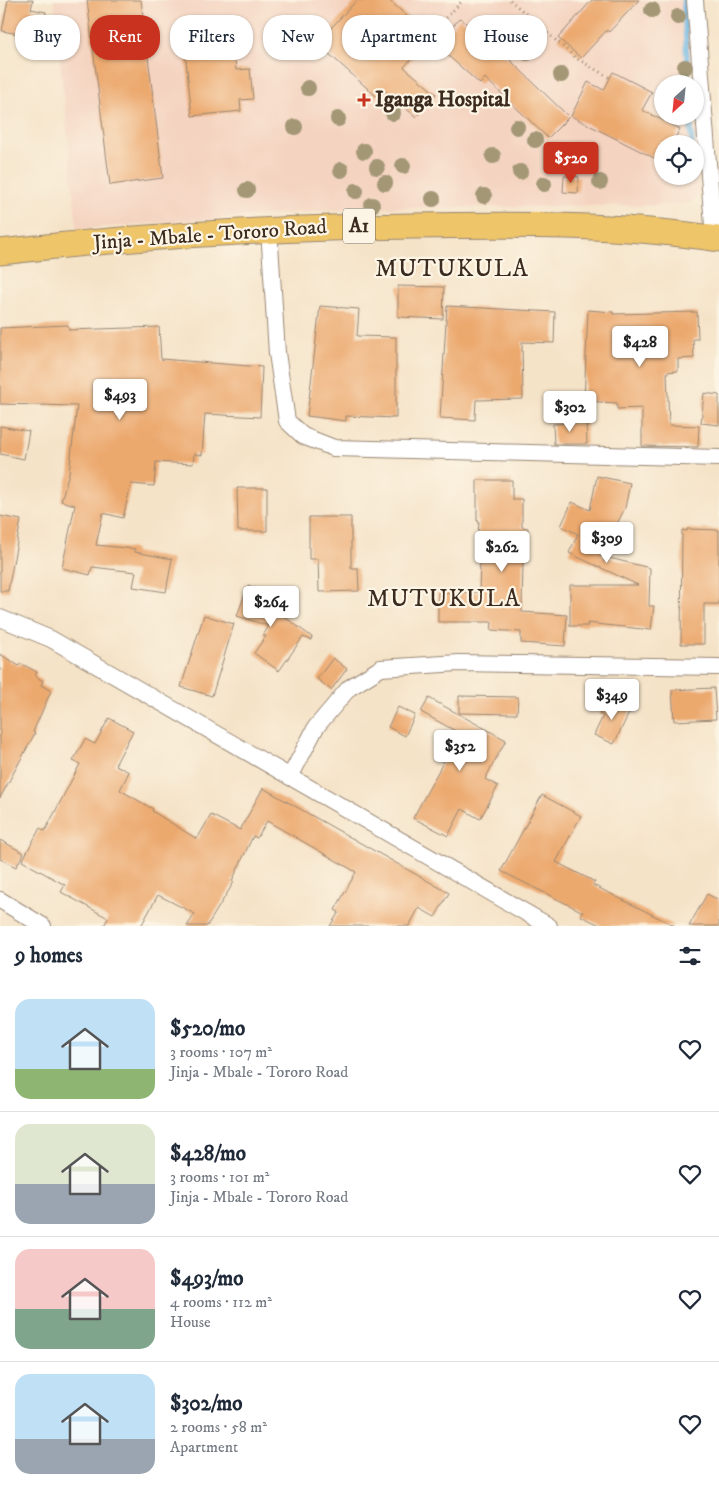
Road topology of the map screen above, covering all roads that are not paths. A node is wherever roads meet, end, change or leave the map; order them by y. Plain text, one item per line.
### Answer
1 (695, 0) edge
2 (269, 230) junction
3 (716, 239) edge
4 (0, 252) edge
5 (719, 458) edge
6 (0, 618) edge
7 (719, 667) edge
8 (290, 776) junction
9 (0, 900) edge
10 (17, 919) edge
11 (43, 926) edge
12 (549, 926) edge

1 - 3 street
2 - 3 main road, Jinja - Mbale - Tororo Road / A1
2 - 4 main road, Jinja - Mbale - Tororo Road / A1
2 - 5 street
6 - 8 street
7 - 8 street
8 - 12 street
9 - 10 street
10 - 11 street

